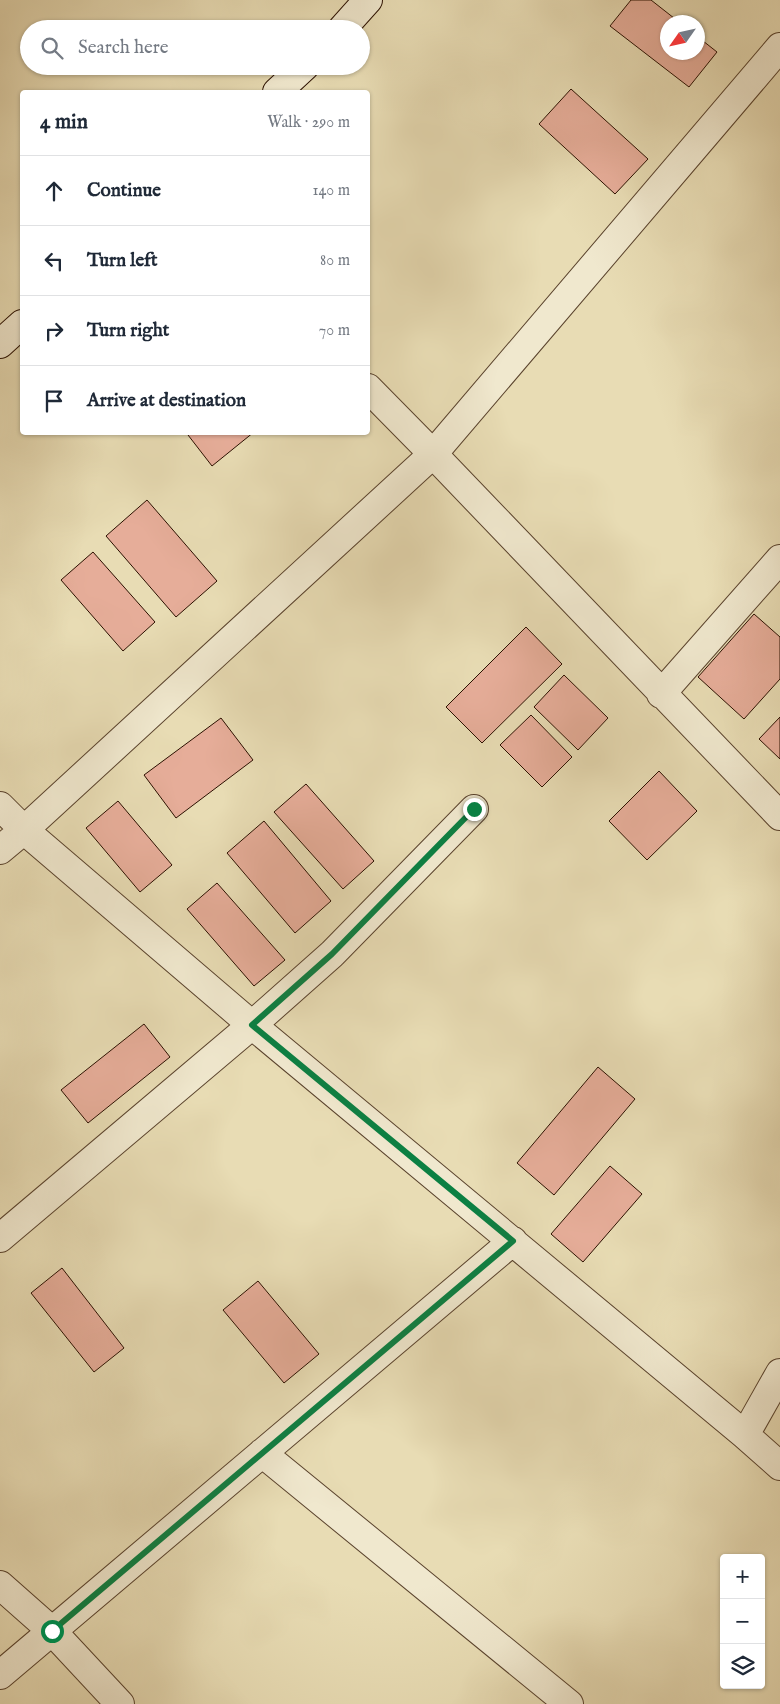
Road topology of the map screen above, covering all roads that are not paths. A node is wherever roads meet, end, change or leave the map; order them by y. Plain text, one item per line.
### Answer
1 (368, 0) edge
2 (350, 20) edge
3 (780, 47) edge
4 (295, 75) edge
5 (279, 90) edge
6 (20, 326) edge
7 (0, 344) edge
8 (370, 390) edge
9 (433, 454) junction
10 (780, 559) edge
11 (661, 694) junction
12 (0, 806) edge
13 (474, 809) dead end
14 (780, 816) edge
15 (24, 830) junction
16 (0, 850) edge
17 (252, 1025) junction
18 (0, 1238) edge
19 (513, 1241) junction
20 (780, 1373) edge
21 (745, 1434) junction
22 (262, 1453) junction
23 (780, 1466) edge
24 (0, 1585) edge
25 (52, 1631) junction
26 (0, 1675) edge
27 (120, 1704) edge
28 (569, 1704) edge

1 - 2 street
3 - 9 street
4 - 5 street
6 - 7 street
8 - 9 street
9 - 11 street
9 - 15 street
10 - 11 street
11 - 14 street
12 - 15 street
13 - 17 street
15 - 16 street
15 - 17 street
17 - 18 street
17 - 19 street
19 - 21 street
19 - 22 street
20 - 21 street
21 - 23 street
22 - 25 street
22 - 28 street
24 - 25 street
25 - 26 street
25 - 27 street

